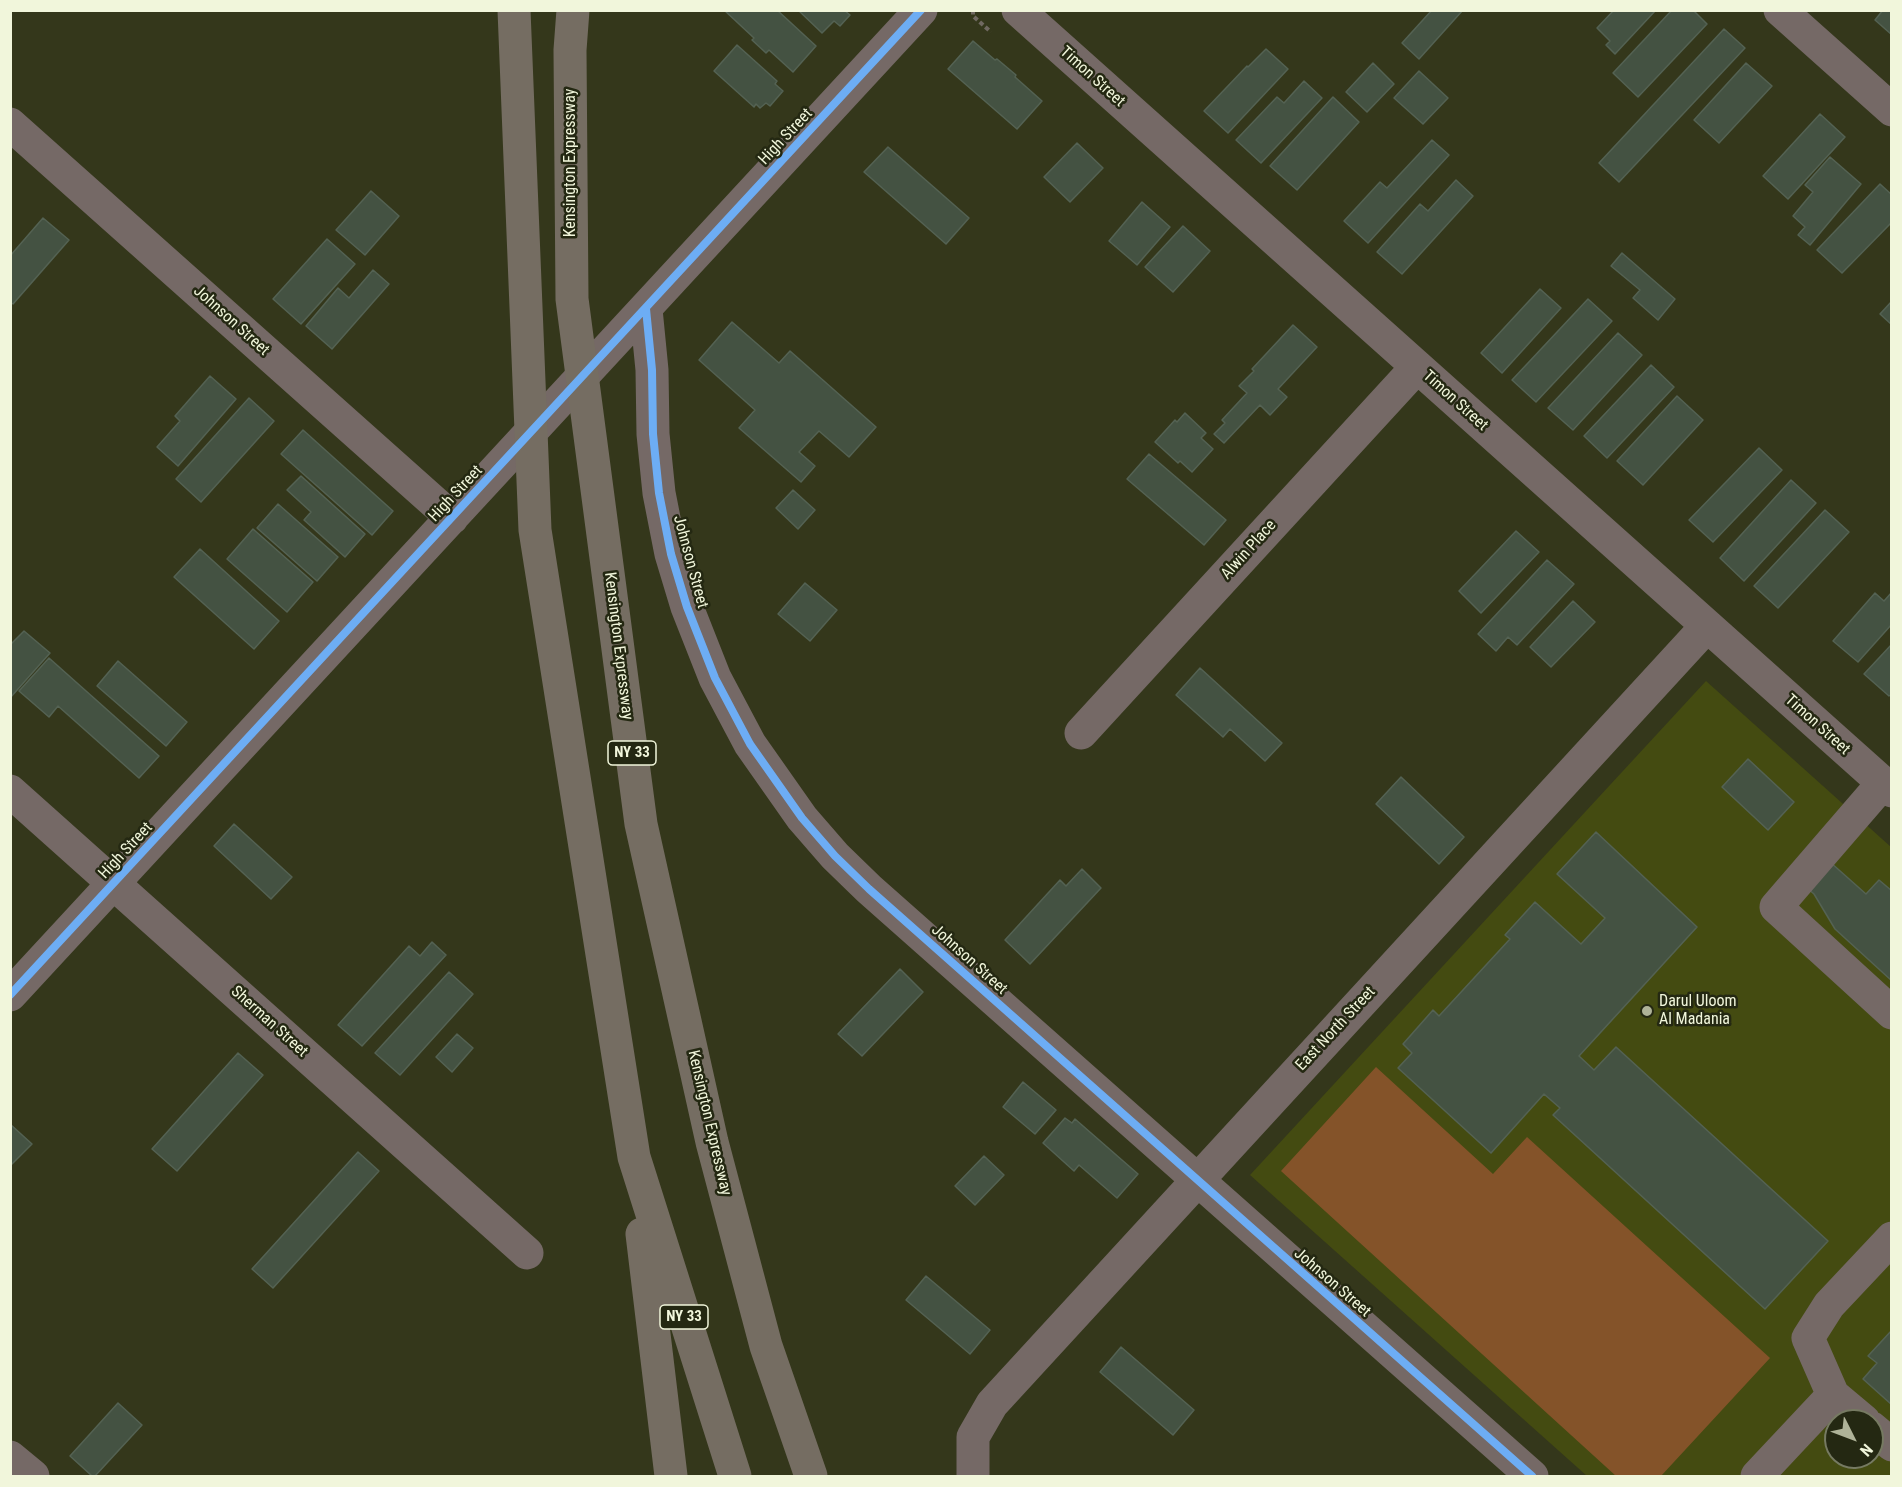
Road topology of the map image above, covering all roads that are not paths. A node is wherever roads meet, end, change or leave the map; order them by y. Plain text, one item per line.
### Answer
1 (514, 10) edge
2 (573, 10) edge
3 (921, 10) edge
4 (1018, 10) edge
5 (1780, 10) edge
6 (1892, 110) edge
7 (10, 124) edge
8 (637, 317) junction
9 (1417, 367) junction
10 (452, 518) junction
11 (1706, 627) junction
12 (1081, 733) dead end
13 (1887, 787) edge
14 (10, 791) edge
15 (114, 884) junction
16 (10, 995) edge
17 (1892, 1013) edge
18 (634, 1157) junction
19 (1196, 1180) junction
20 (1892, 1238) edge
21 (527, 1253) dead end
22 (1833, 1395) junction
23 (1850, 1409) edge
24 (10, 1456) edge
25 (33, 1476) edge
26 (670, 1476) edge
27 (735, 1476) edge
28 (811, 1476) edge
29 (973, 1476) edge
30 (1532, 1476) edge
31 (1757, 1476) edge

1 - 18 highway, NY 33
2 - 28 highway, Kensington Expressway / NY 33
3 - 8 street, High Street
4 - 9 street, Timon Street
5 - 6 street
7 - 10 street, Johnson Street
8 - 10 street, High Street
8 - 19 street, Johnson Street
9 - 11 street, Timon Street
9 - 12 street, Alwin Place
10 - 15 street, High Street
11 - 13 street, Timon Street
11 - 19 street, East North Street
13 - 17 street
14 - 15 street, Sherman Street
15 - 16 street, High Street
15 - 21 street, Sherman Street
18 - 26 highway
18 - 27 highway, NY 33
19 - 29 street, East North Street
19 - 30 street, Johnson Street
20 - 22 street
22 - 23 street
22 - 31 street
24 - 25 street

